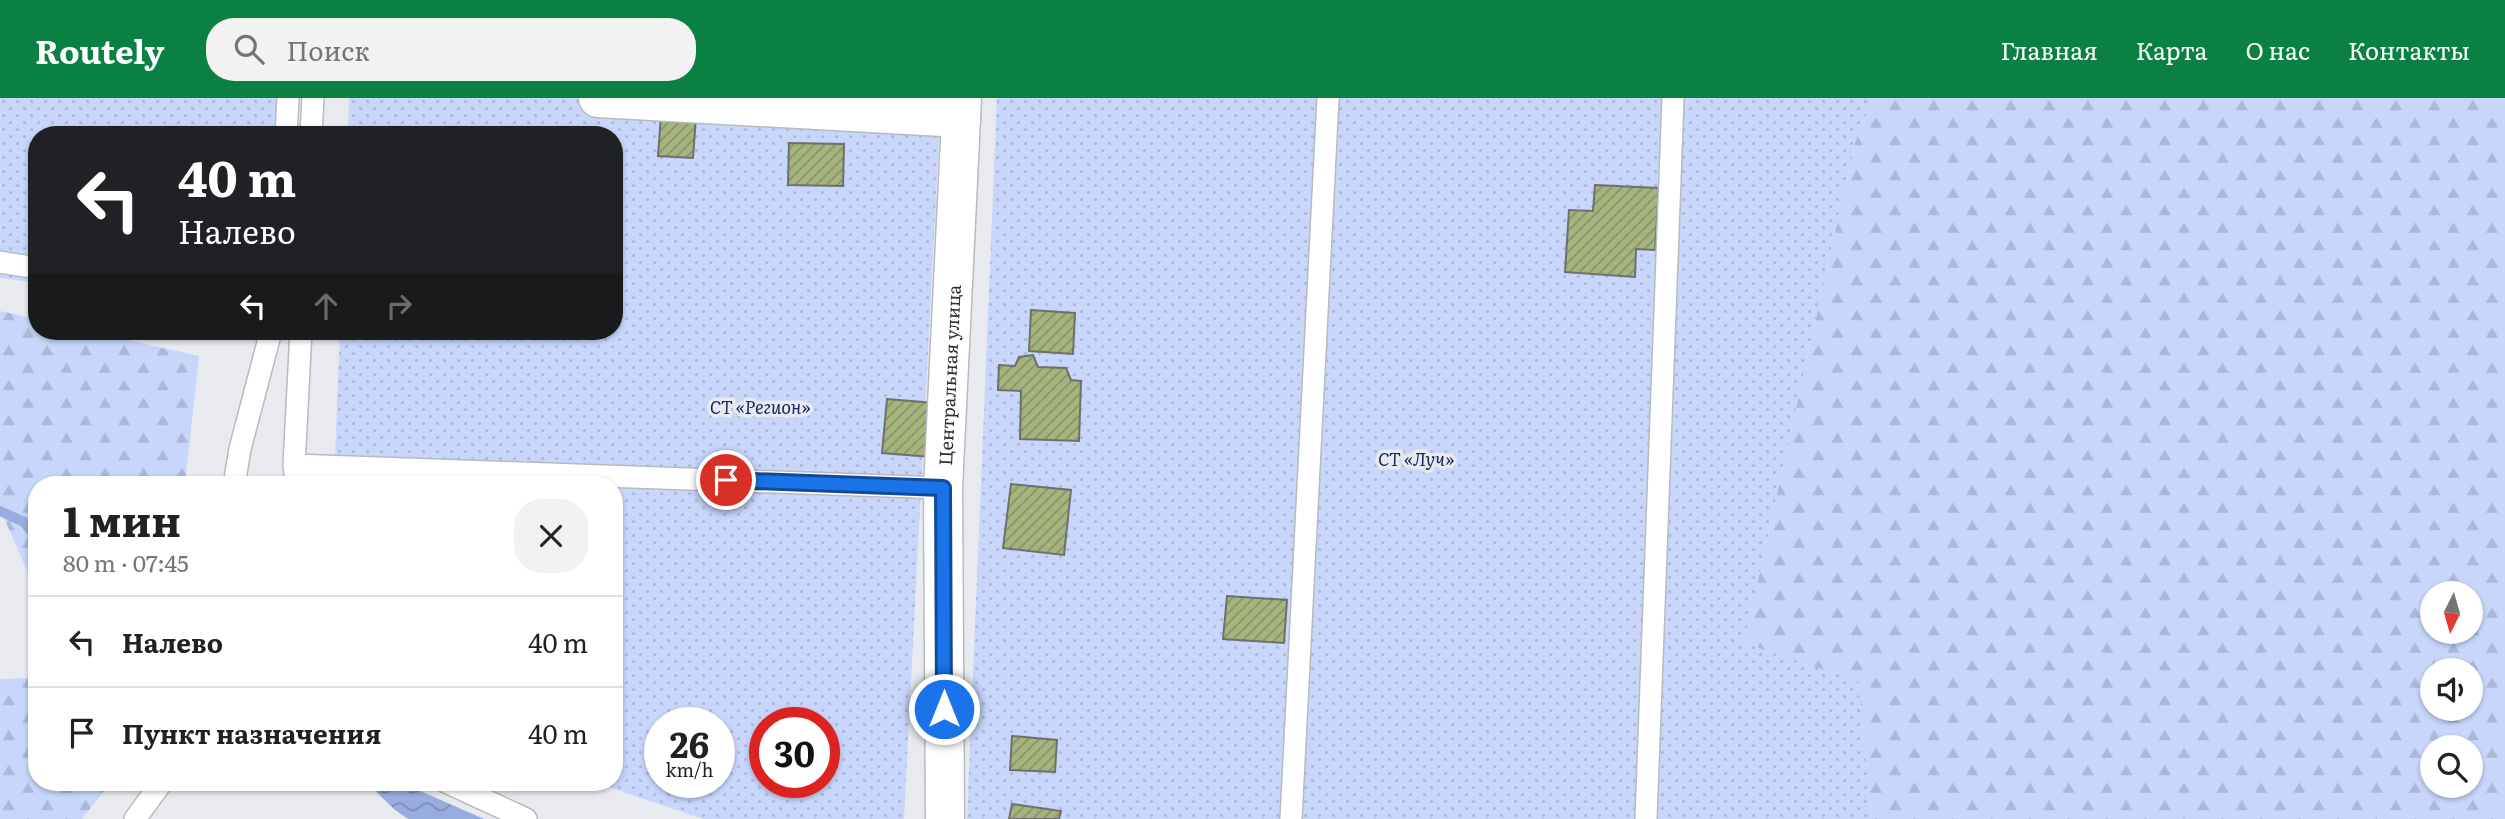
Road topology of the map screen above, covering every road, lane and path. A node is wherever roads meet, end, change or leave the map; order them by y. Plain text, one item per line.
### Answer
1 (288, 98) edge
2 (313, 98) edge
3 (598, 98) edge
4 (1328, 98) edge
5 (1673, 98) edge
6 (961, 108) edge
7 (286, 126) edge
8 (311, 126) edge
9 (0, 262) edge
10 (28, 267) edge
11 (269, 340) edge
12 (301, 340) edge
13 (295, 475) edge
14 (236, 476) edge
15 (345, 476) edge
16 (623, 482) edge
17 (943, 488) junction
18 (155, 791) edge
19 (465, 791) edge
20 (135, 819) edge
21 (526, 819) edge
22 (945, 819) edge
23 (1291, 819) edge
24 (1646, 819) edge

1 - 7 lane
2 - 8 lane
3 - 6 street
4 - 23 lane
5 - 24 lane
6 - 17 street, Центральная улица
9 - 10 lane
11 - 14 lane
12 - 13 lane
13 - 15 lane
16 - 17 lane
17 - 22 street, Центральная улица
18 - 20 lane
19 - 21 lane

